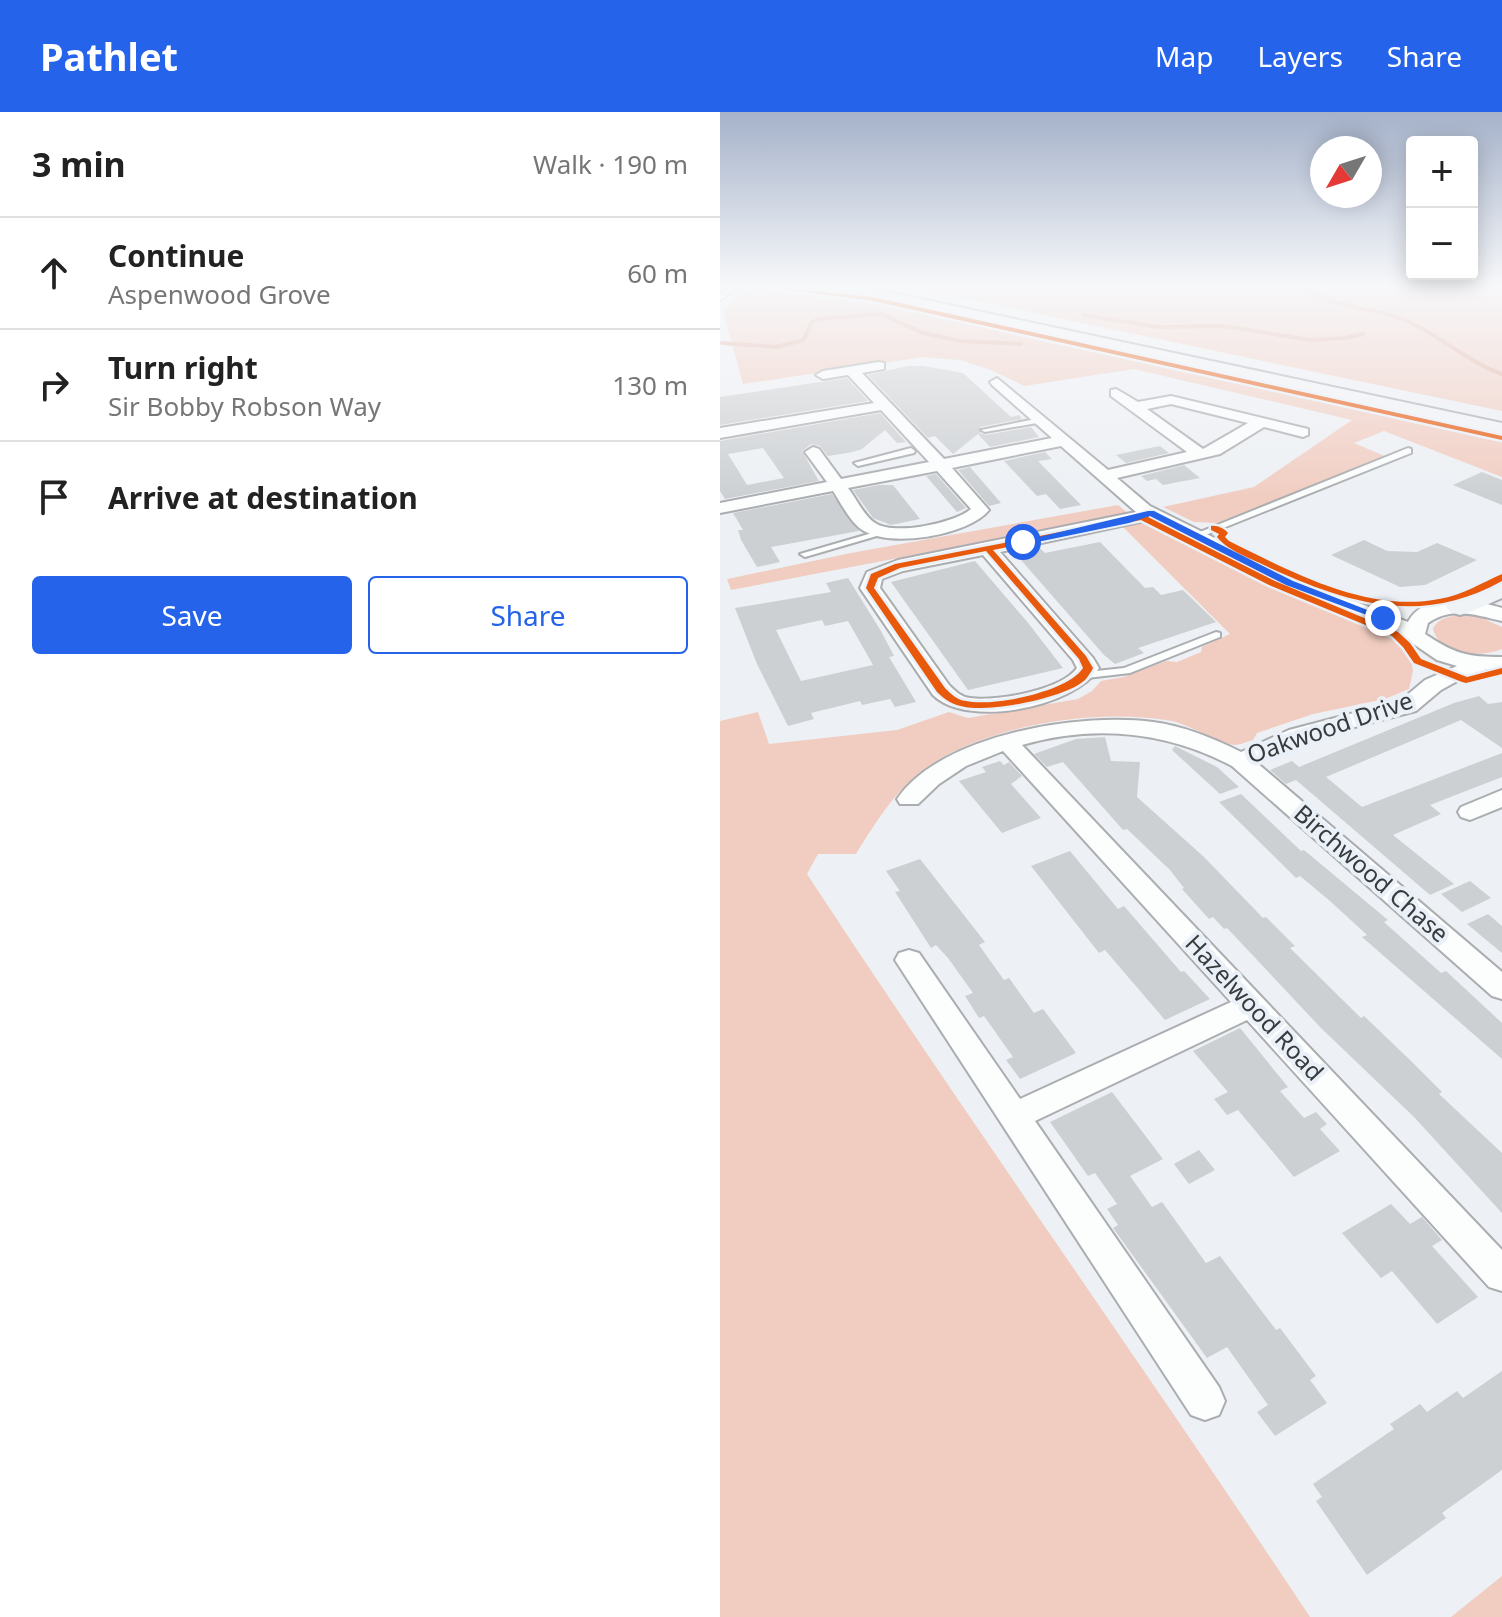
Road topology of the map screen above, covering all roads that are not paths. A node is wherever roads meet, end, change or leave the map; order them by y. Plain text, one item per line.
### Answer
1 (1166, 357) edge
2 (1217, 357) edge
3 (879, 366) dead end
4 (852, 371) junction
5 (823, 375) dead end
6 (997, 382) dead end
7 (887, 405) junction
8 (1502, 417) edge
9 (1040, 420) junction
10 (977, 421) dead end
11 (1261, 422) junction
12 (1502, 430) edge
13 (1303, 432) dead end
14 (720, 433) edge
15 (1063, 441) junction
16 (911, 451) dead end
17 (1408, 451) dead end
18 (813, 452) dead end
19 (1201, 455) junction
20 (1060, 460) dead end
21 (1087, 462) junction
22 (858, 463) joint
23 (941, 464) junction
24 (832, 476) junction
25 (1095, 480) junction
26 (720, 508) edge
27 (1151, 513) junction
28 (882, 533) junction
29 (1195, 536) junction
30 (988, 549) junction
31 (805, 554) dead end
32 (1502, 588) edge
33 (1344, 602) junction
34 (1446, 608) junction
35 (1502, 615) edge
36 (1216, 635) dead end
37 (1419, 639) junction
38 (1492, 664) edge
39 (1087, 675) junction
40 (1433, 685) junction
41 (1006, 741) junction
42 (1240, 761) junction
43 (1502, 798) edge
44 (909, 799) dead end
45 (1470, 812) dead end
46 (909, 960) dead end
47 (1502, 988) edge
48 (1251, 1005) junction
49 (1014, 1116) junction
50 (1502, 1275) edge
51 (1205, 1401) dead end

1 - 12 street
2 - 8 street
3 - 4 street
4 - 5 street
4 - 7 street
6 - 9 street
7 - 14 street
7 - 23 street
9 - 10 lane
9 - 15 street
11 - 13 street
11 - 19 street
11 - 19 street
15 - 21 street
15 - 23 street
16 - 22 lane
17 - 29 lane
18 - 24 street
19 - 25 street
20 - 21 street
21 - 25 street
22 - 24 street
23 - 24 street
23 - 28 street
24 - 26 street
24 - 28 street
25 - 27 street
27 - 29 street
27 - 30 street
28 - 31 lane
29 - 33 street
30 - 39 street
30 - 39 street
32 - 34 street
33 - 34 street
33 - 37 street
34 - 35 street
34 - 37 street
36 - 39 lane
37 - 38 street
37 - 40 street, Oakwood Drive
38 - 40 street, Oakwood Drive
40 - 42 street, Oakwood Drive
41 - 42 street, Oakwood Drive
41 - 44 street, Oakwood Drive
41 - 48 street, Hazelwood Road
42 - 47 street, Birchwood Chase
43 - 45 street
46 - 49 street
48 - 49 street
48 - 50 street, Hazelwood Road
49 - 51 street

